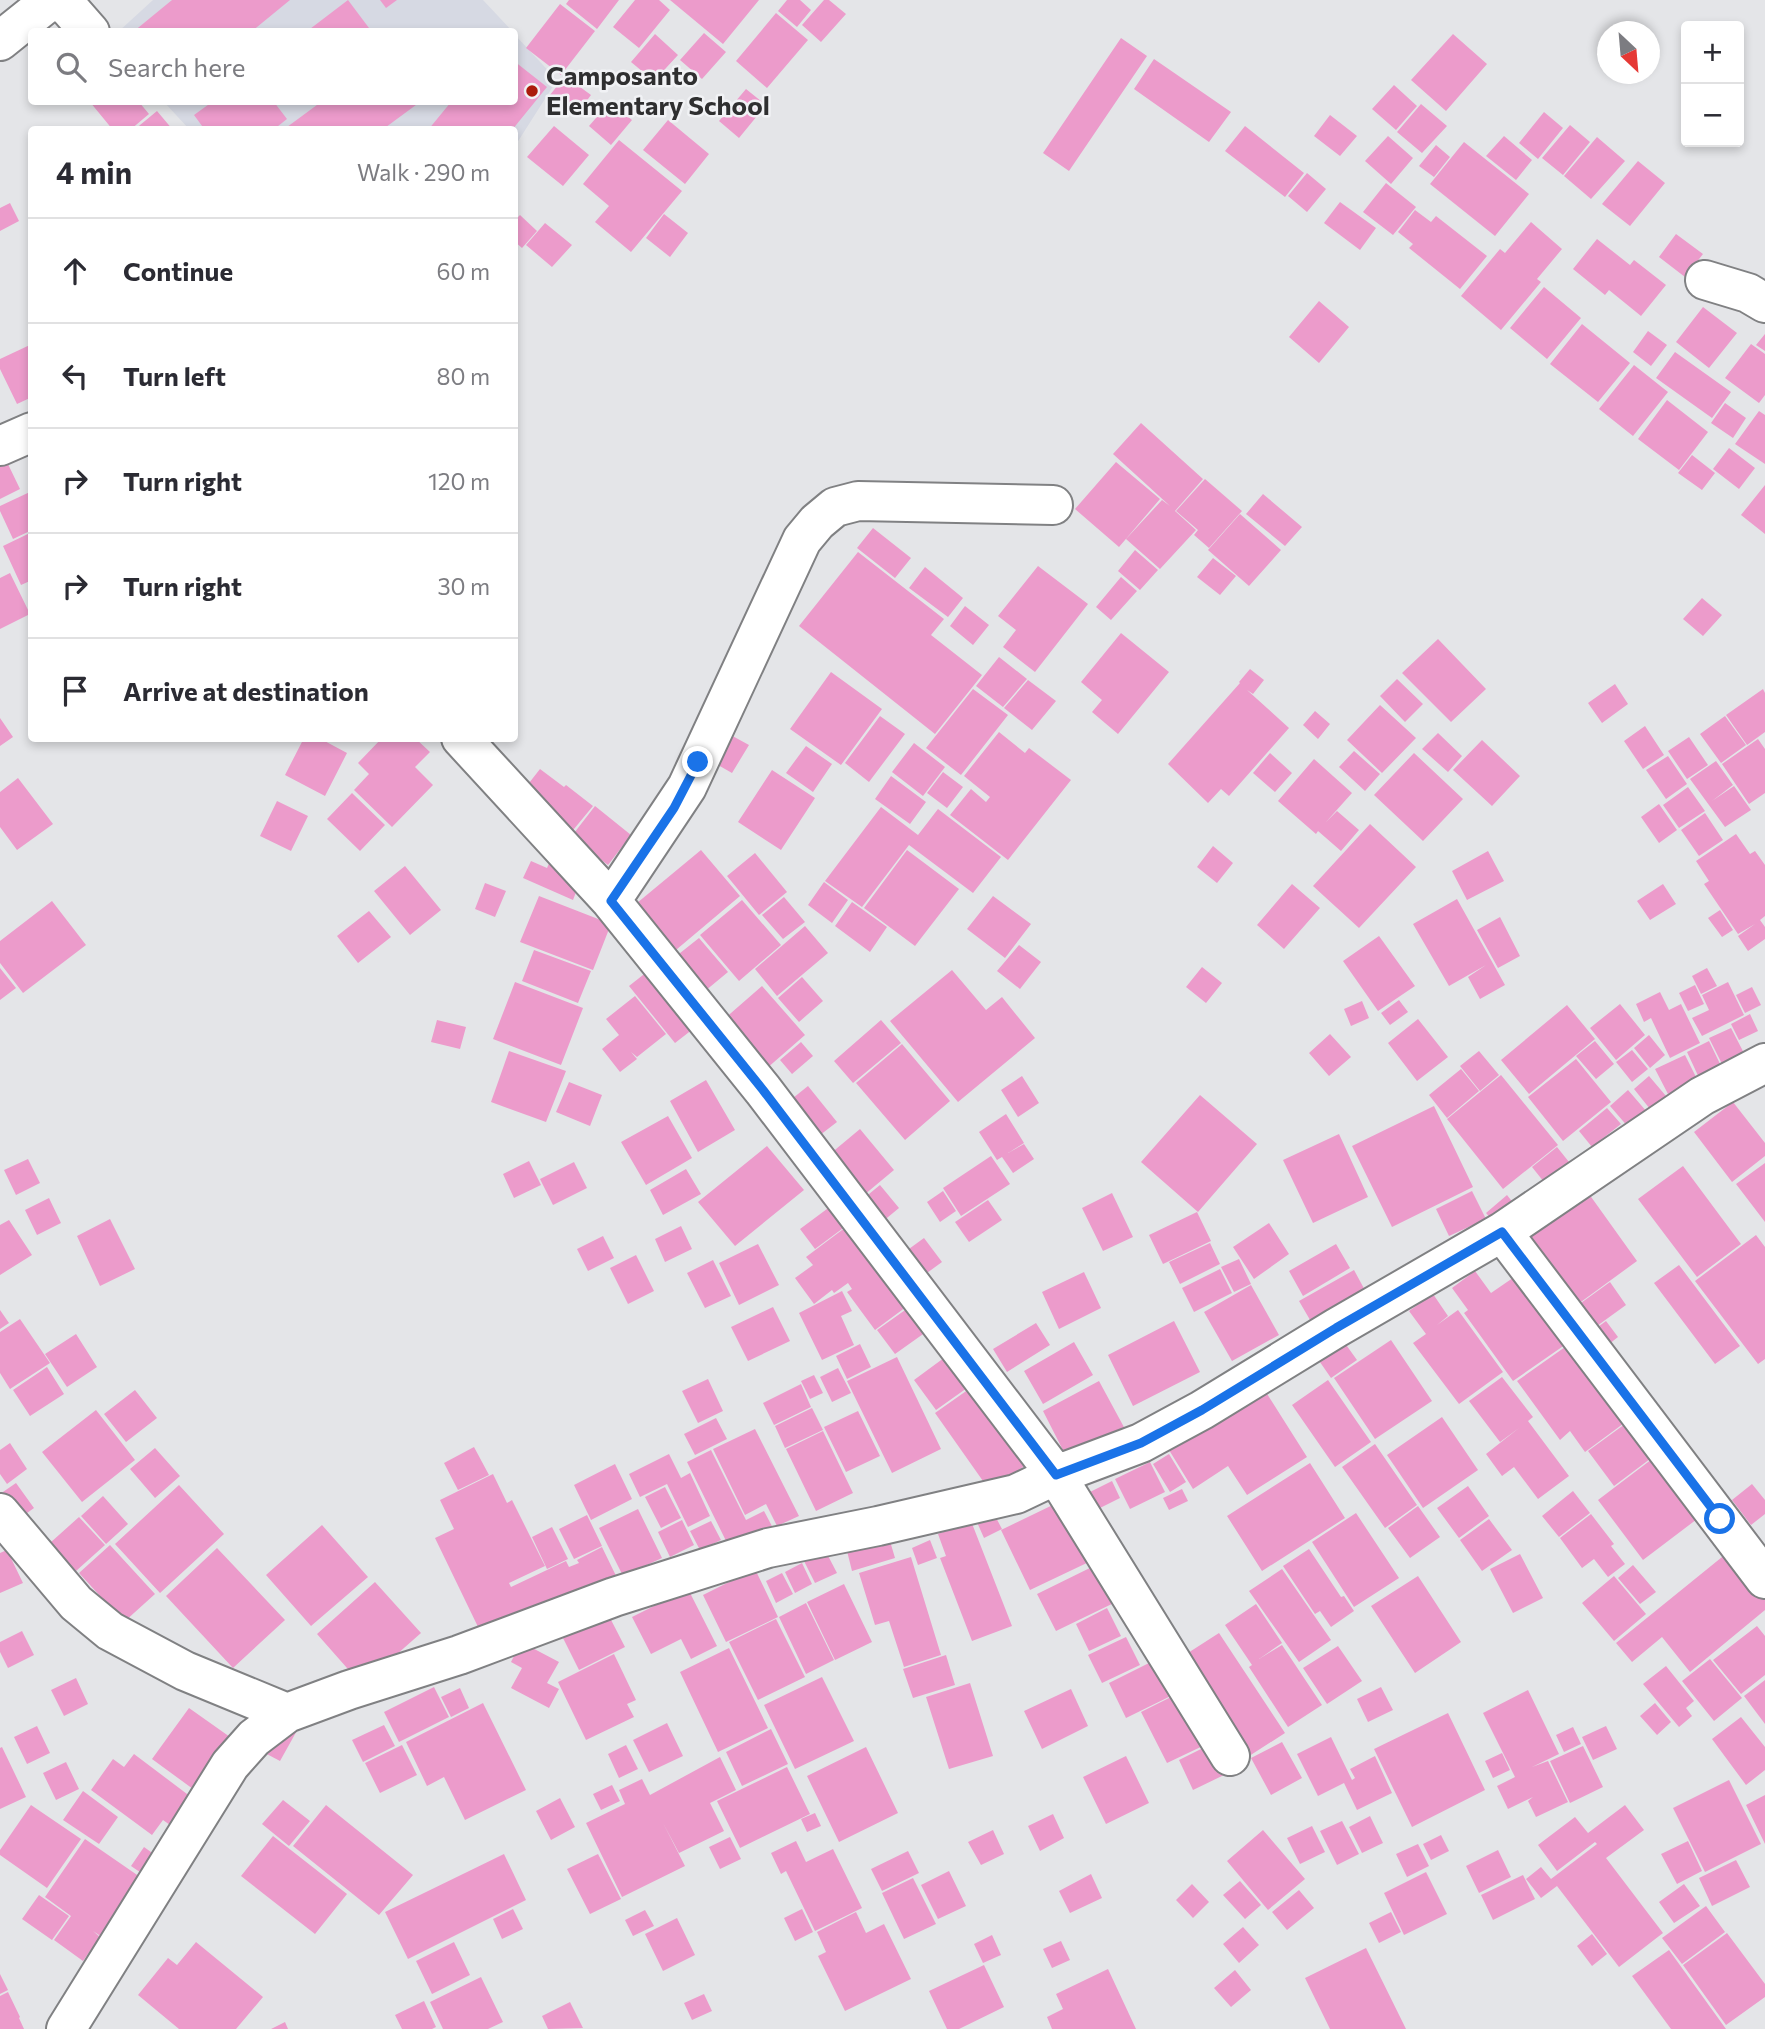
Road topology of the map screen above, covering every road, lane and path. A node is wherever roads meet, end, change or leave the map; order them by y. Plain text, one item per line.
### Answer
1 (87, 28) edge
2 (0, 41) edge
3 (1705, 280) dead end
4 (1765, 303) edge
5 (28, 434) edge
6 (0, 446) edge
7 (1053, 505) dead end
8 (465, 742) edge
9 (611, 901) junction
10 (1765, 1063) edge
11 (1502, 1232) junction
12 (1056, 1475) junction
13 (0, 1513) edge
14 (1765, 1579) edge
15 (287, 1713) junction
16 (1230, 1756) dead end
17 (66, 2029) edge

1 - 2 street
3 - 4 street
5 - 6 street
7 - 9 street
8 - 9 street
9 - 12 street
10 - 11 street
11 - 12 street
11 - 14 street
12 - 15 street
12 - 16 street
13 - 15 street
15 - 17 street

